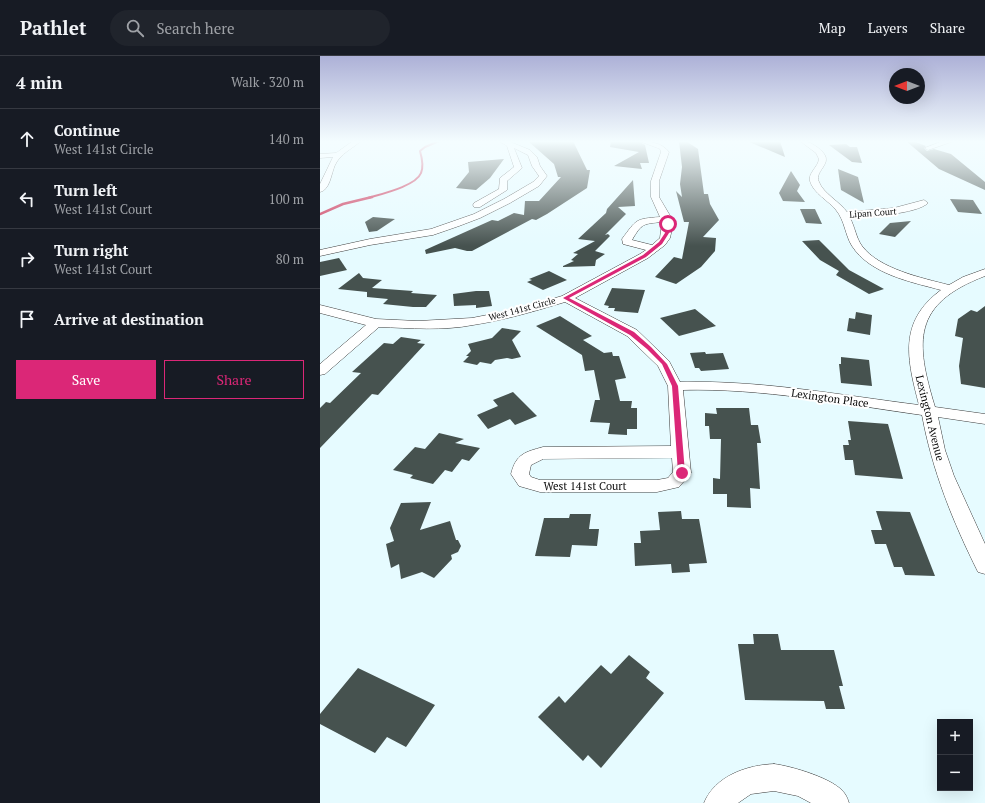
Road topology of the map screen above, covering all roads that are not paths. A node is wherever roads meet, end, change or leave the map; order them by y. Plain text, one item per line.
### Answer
1 (511, 176) edge
2 (543, 176) edge
3 (657, 176) edge
4 (815, 176) edge
5 (323, 180) edge
6 (320, 190) edge
7 (503, 190) junction
8 (520, 192) junction
9 (924, 203) dead end
10 (483, 214) junction
11 (845, 215) junction
12 (667, 220) junction
13 (424, 224) dead end
14 (370, 242) junction
15 (654, 249) junction
16 (320, 253) edge
17 (985, 272) edge
18 (951, 289) junction
19 (566, 298) junction
20 (320, 309) edge
21 (376, 323) junction
22 (320, 372) edge
23 (675, 386) junction
24 (928, 412) junction
25 (985, 419) edge
26 (680, 452) junction
27 (985, 566) edge
28 (718, 803) edge
29 (835, 803) edge

1 - 7 street
2 - 8 street
3 - 12 street
4 - 11 street
5 - 6 street
7 - 8 street
7 - 10 street
8 - 10 street
9 - 11 street, Lipan Court
10 - 14 street
11 - 18 street
12 - 15 street, West 141st Circle
12 - 15 street
13 - 14 street
14 - 16 street
15 - 19 street, West 141st Circle
17 - 18 street, Lexington Avenue
18 - 24 street, Lexington Avenue
19 - 21 street, West 141st Circle
19 - 23 street, West 141st Court
20 - 21 street, West 141st Circle
21 - 22 street
23 - 24 street, Lexington Place
23 - 26 street, West 141st Court
24 - 25 street, Lexington Place
24 - 27 street, Lexington Avenue
26 - 26 street, West 141st Court
28 - 29 street

